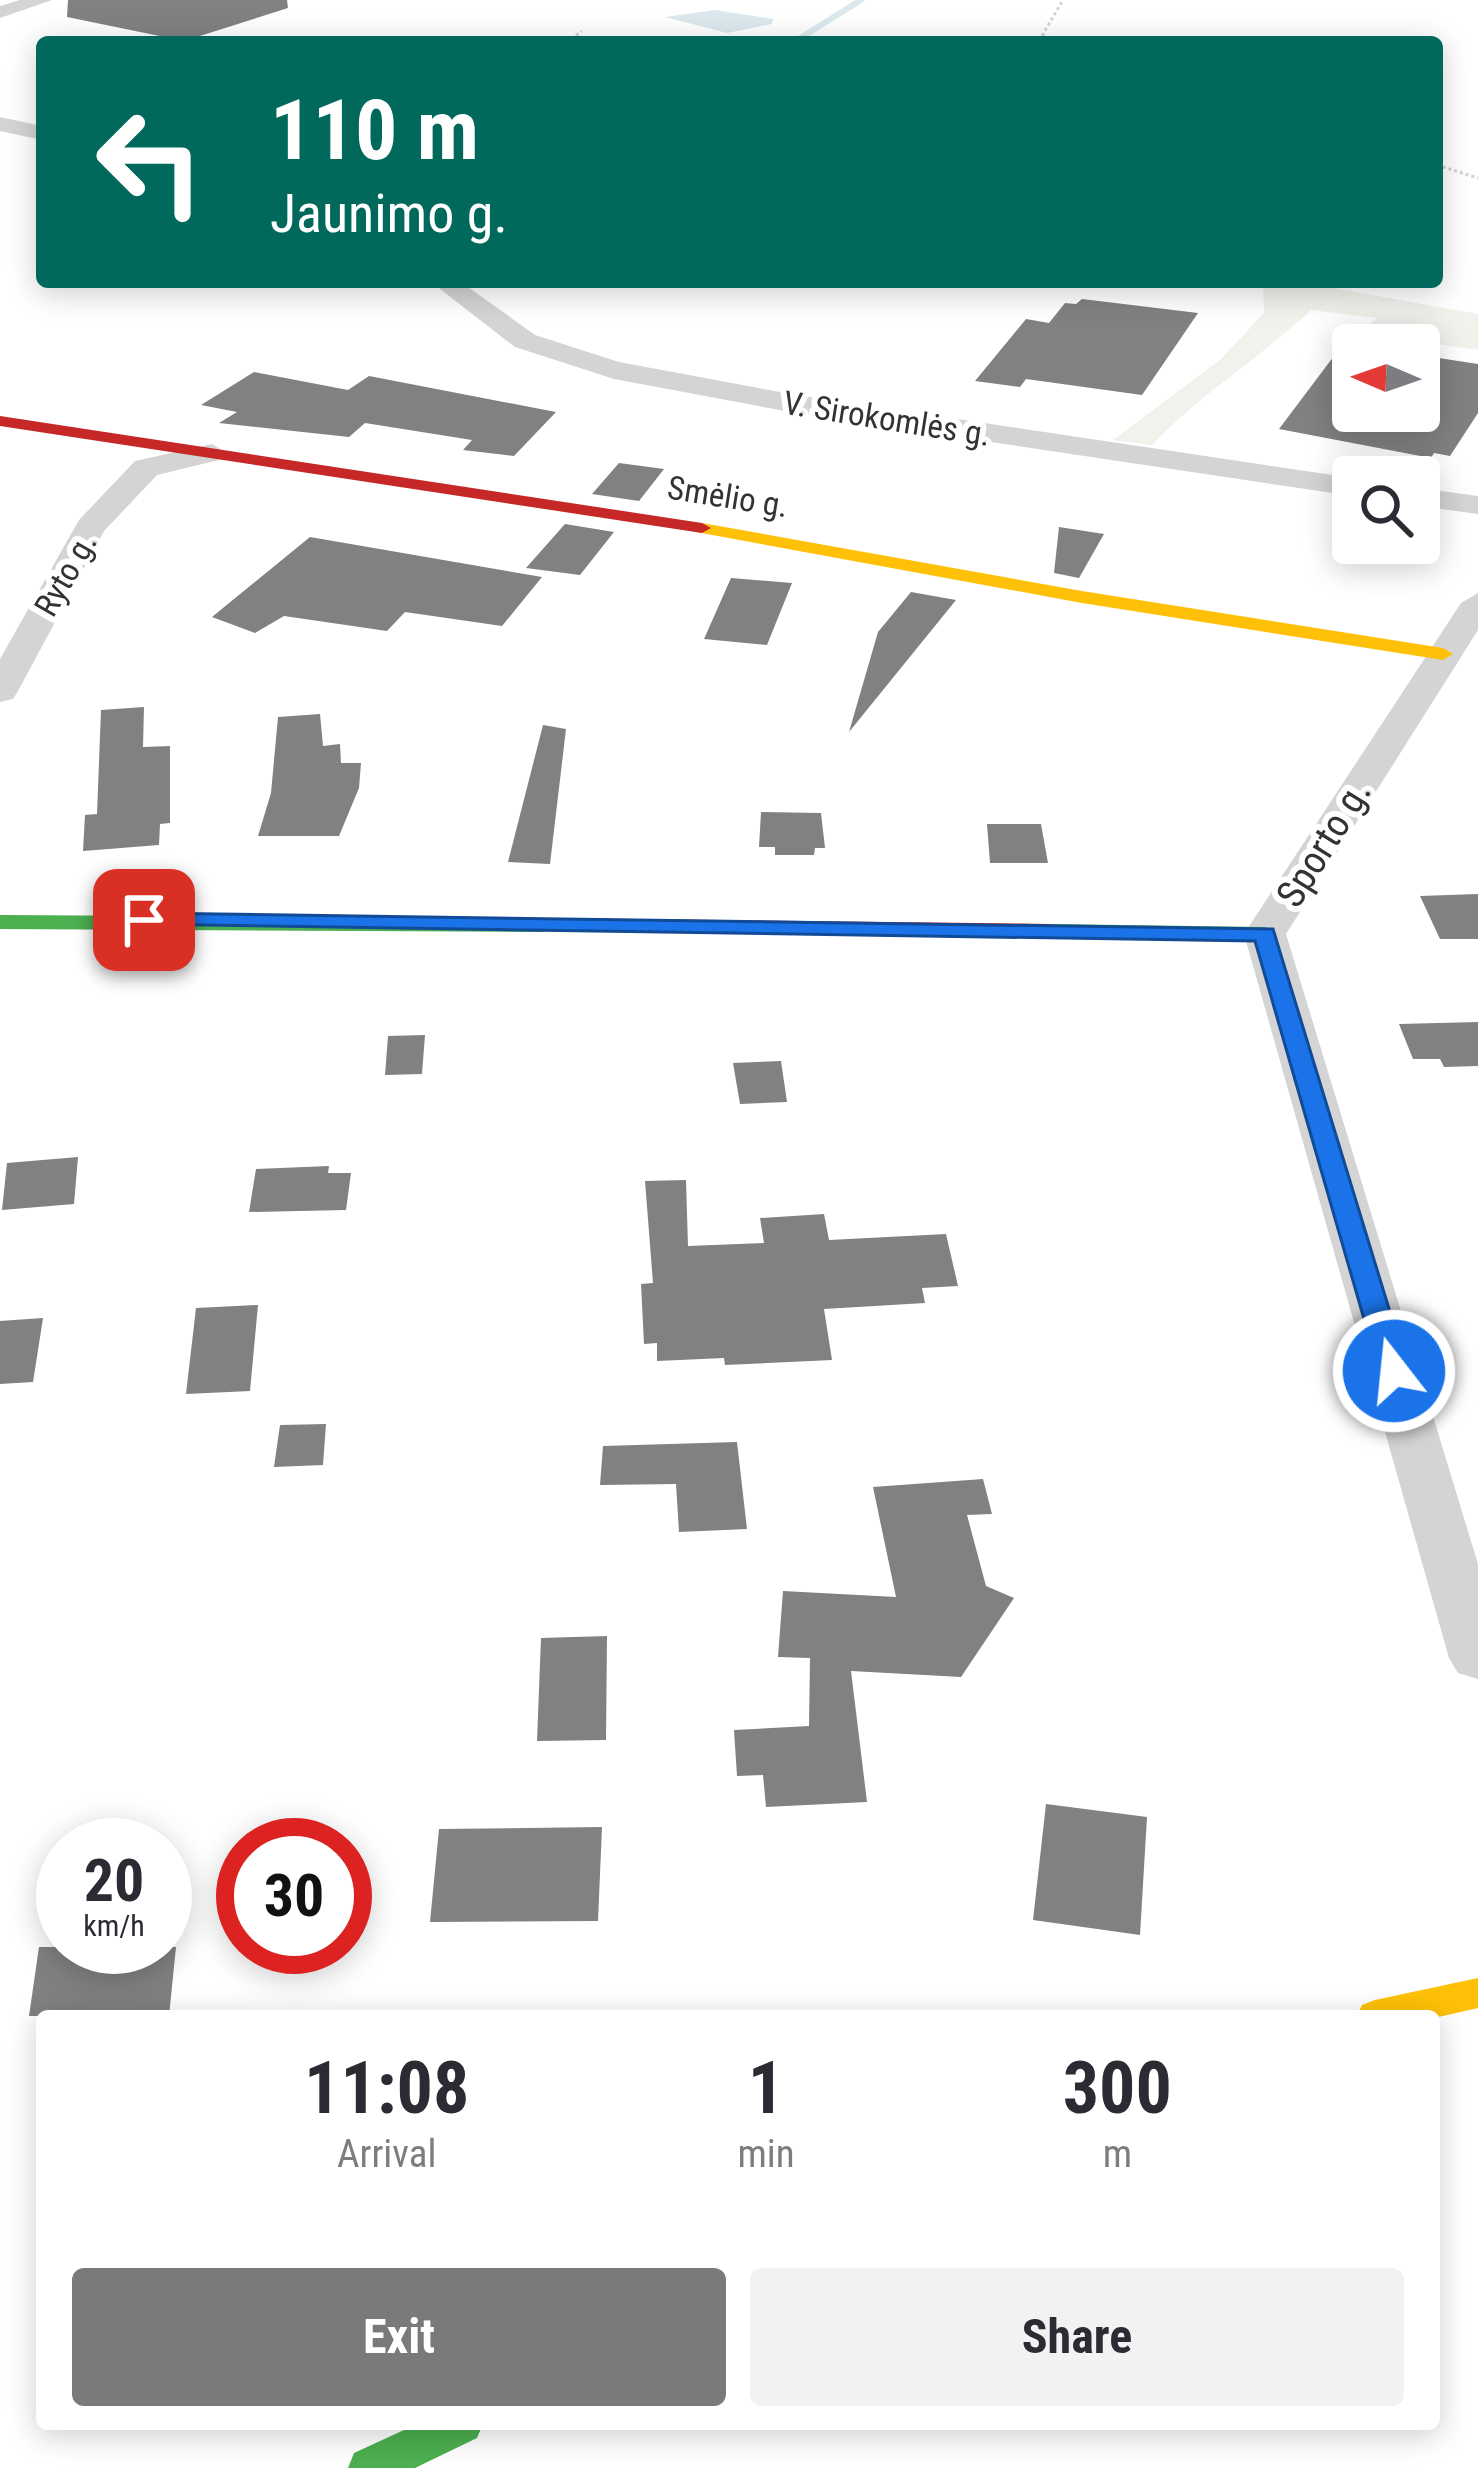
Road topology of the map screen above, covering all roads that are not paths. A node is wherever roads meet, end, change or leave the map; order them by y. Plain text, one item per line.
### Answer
1 (42, 0) edge
2 (0, 12) edge
3 (0, 124) edge
4 (36, 132) edge
5 (452, 288) edge
6 (0, 421) edge
7 (212, 453) joint
8 (146, 456) junction
9 (1332, 484) edge
10 (1440, 499) edge
11 (1478, 505) edge
12 (1478, 603) edge
13 (1443, 654) junction
14 (0, 691) edge
15 (0, 922) edge
16 (1265, 934) junction
17 (1478, 1658) edge
18 (1478, 1993) edge
19 (1402, 2010) edge
20 (449, 2430) edge
21 (369, 2468) edge

1 - 2 street
3 - 4 street
5 - 9 street, V. Sirokomlės g.
6 - 8 street
7 - 8 street
7 - 13 street, Smėlio g.
8 - 14 street, Ryto g.
10 - 11 street
12 - 13 street, Sporto g.
13 - 16 street, Sporto g.
15 - 16 street
16 - 17 street, Sporto g.
18 - 19 street
20 - 21 street

